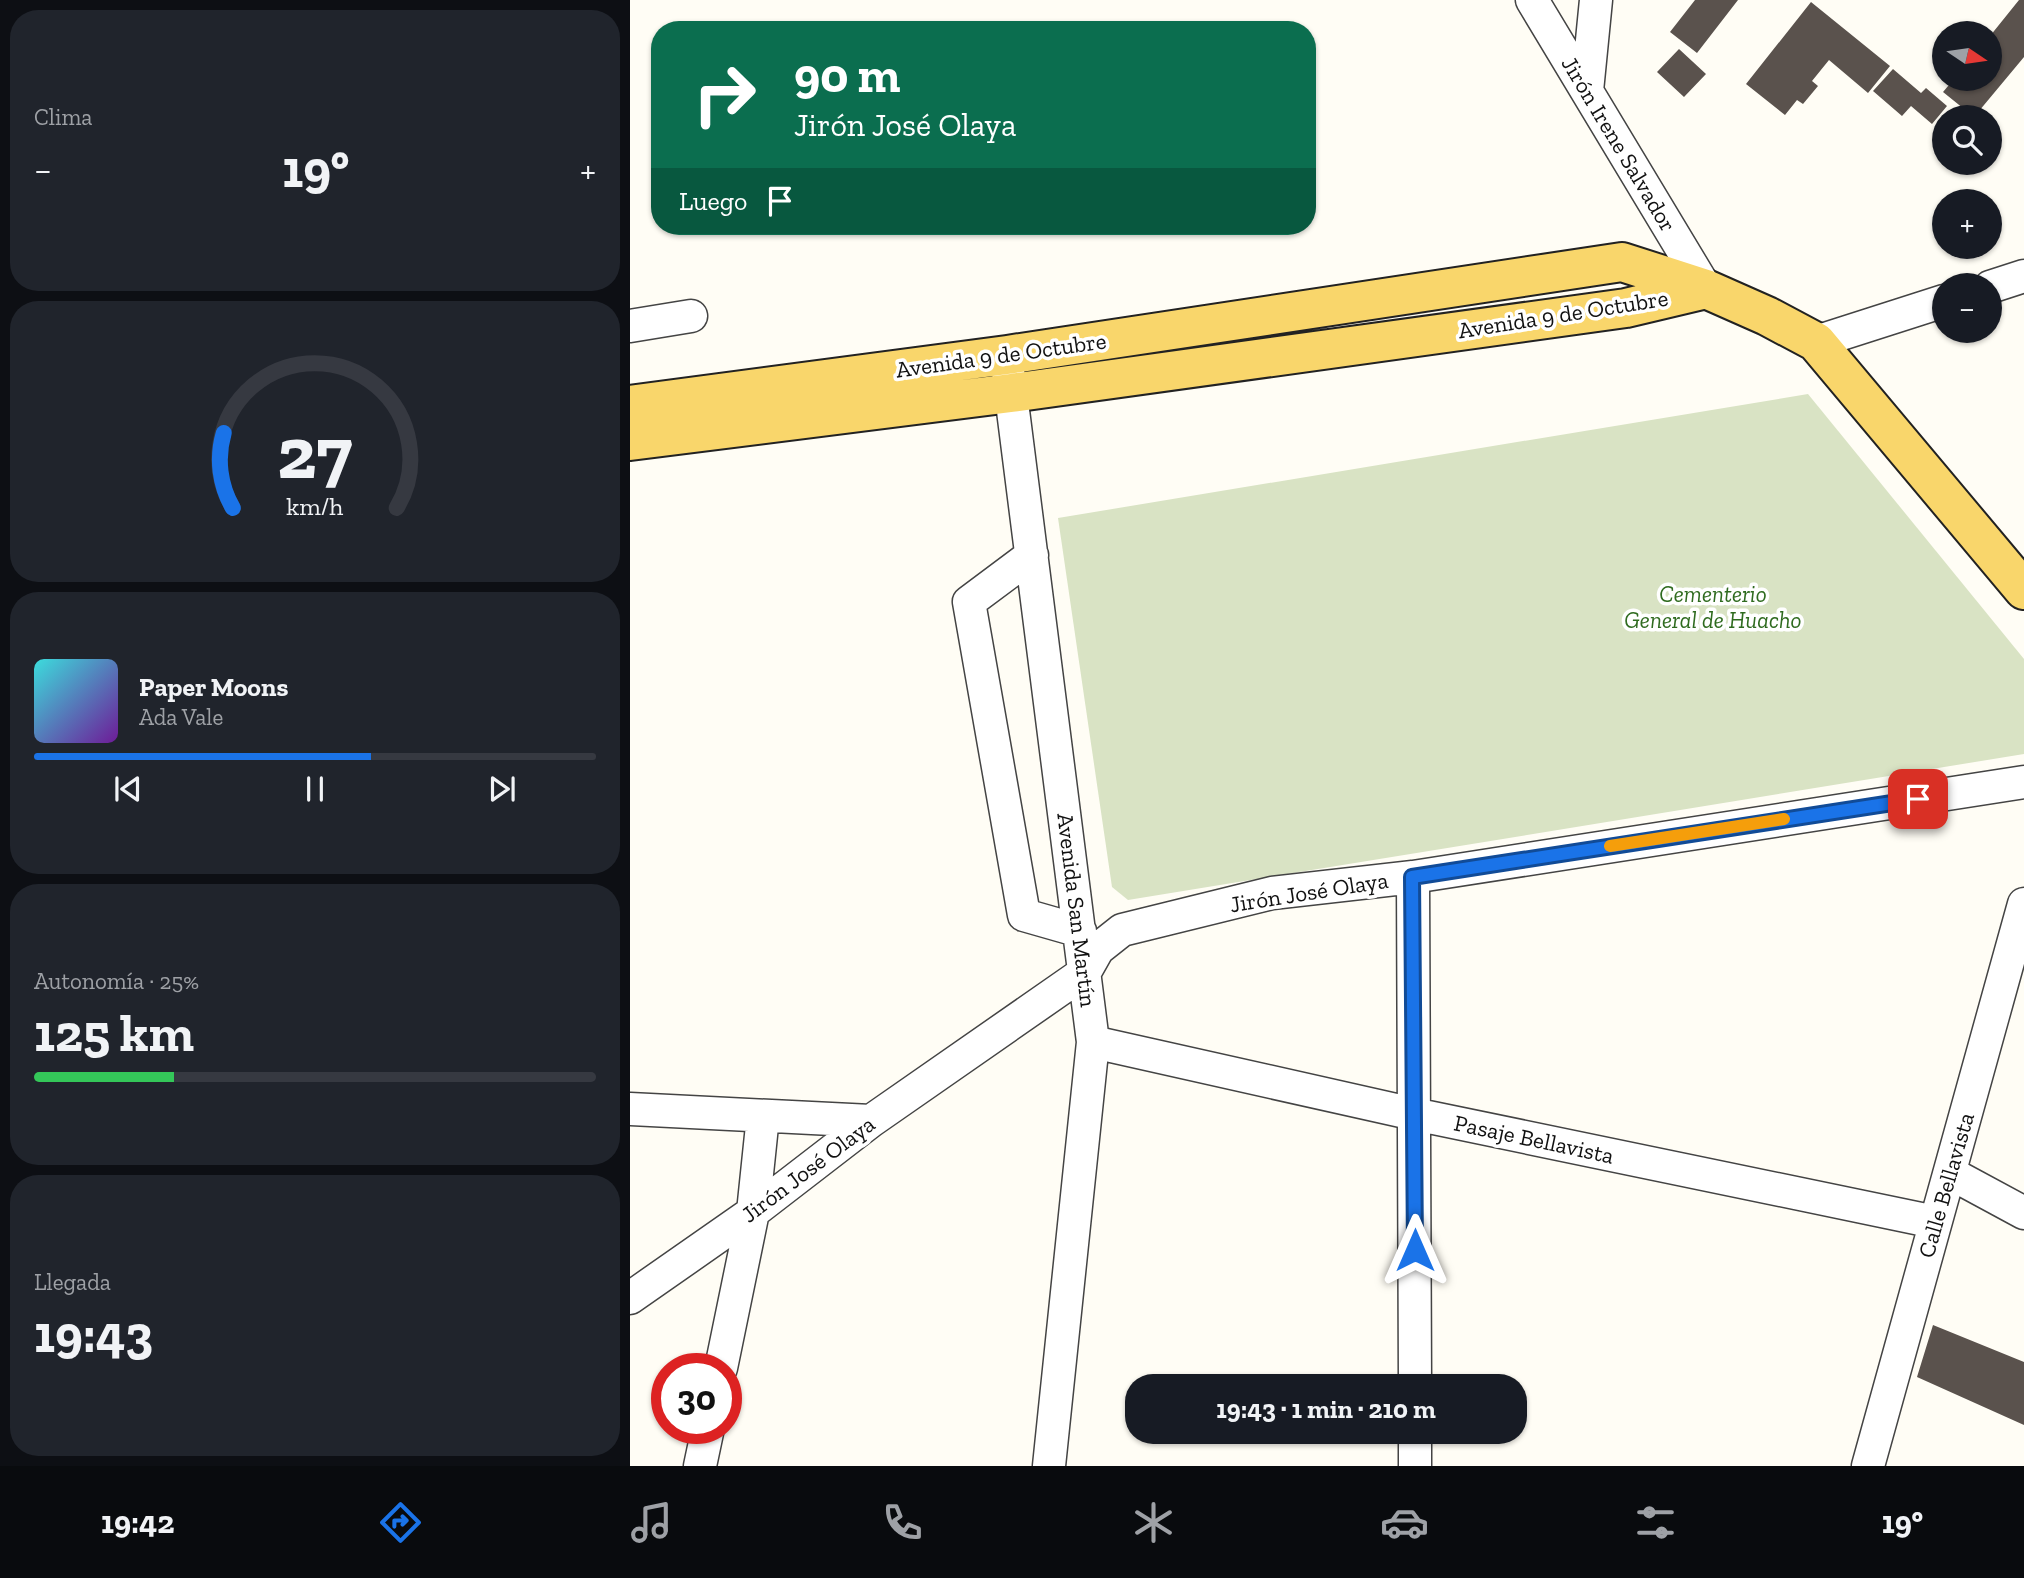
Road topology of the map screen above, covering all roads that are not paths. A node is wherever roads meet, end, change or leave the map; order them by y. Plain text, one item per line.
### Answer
1 (1532, 0) edge
2 (1596, 0) edge
3 (1587, 91) junction
4 (2024, 276) edge
5 (2002, 282) edge
6 (1706, 289) junction
7 (1932, 305) edge
8 (691, 316) dead end
9 (630, 326) edge
10 (1815, 342) junction
11 (1007, 355) junction
12 (1011, 393) junction
13 (630, 405) edge
14 (630, 441) edge
15 (1032, 555) junction
16 (2024, 590) edge
17 (2024, 782) edge
18 (1412, 877) junction
19 (2024, 904) edge
20 (1080, 931) junction
21 (1085, 972) junction
22 (1093, 1042) junction
23 (630, 1110) edge
24 (1414, 1114) junction
25 (763, 1116) junction
26 (871, 1121) junction
27 (1950, 1173) junction
28 (753, 1212) junction
29 (2024, 1213) edge
30 (1935, 1222) junction
31 (630, 1298) edge
32 (724, 1353) edge
33 (1415, 1374) edge
34 (705, 1444) edge
35 (1415, 1444) edge
36 (701, 1466) edge
37 (1048, 1466) edge
38 (1415, 1466) edge
39 (1868, 1466) edge

1 - 3 street, Jirón Irene Salvador
2 - 3 street
3 - 6 street, Jirón Irene Salvador
4 - 5 street
6 - 10 main road
6 - 11 main road, Avenida 9 de Octubre
6 - 12 main road, Avenida 9 de Octubre
7 - 10 street
8 - 9 street
10 - 16 main road
11 - 12 street, Avenida San Martín
11 - 13 main road, Avenida 9 de Octubre
12 - 14 main road, Avenida 9 de Octubre
12 - 15 street, Avenida San Martín
15 - 20 street, Avenida San Martín
15 - 20 street
17 - 18 street, Jirón José Olaya
18 - 21 street, Jirón José Olaya
18 - 24 street
19 - 27 street, Calle Bellavista
20 - 21 street, Avenida San Martín
21 - 22 street, Avenida San Martín
21 - 26 street, Jirón José Olaya
22 - 24 street, Pasaje Bellavista
22 - 37 street, Avenida San Martín
23 - 25 street
24 - 30 street, Pasaje Bellavista
24 - 33 street
25 - 26 street
25 - 28 street
26 - 28 street, Jirón José Olaya
27 - 29 street
27 - 30 street, Calle Bellavista
28 - 31 street, Jirón José Olaya
28 - 32 street
30 - 39 street, Calle Bellavista
34 - 36 street
35 - 38 street

